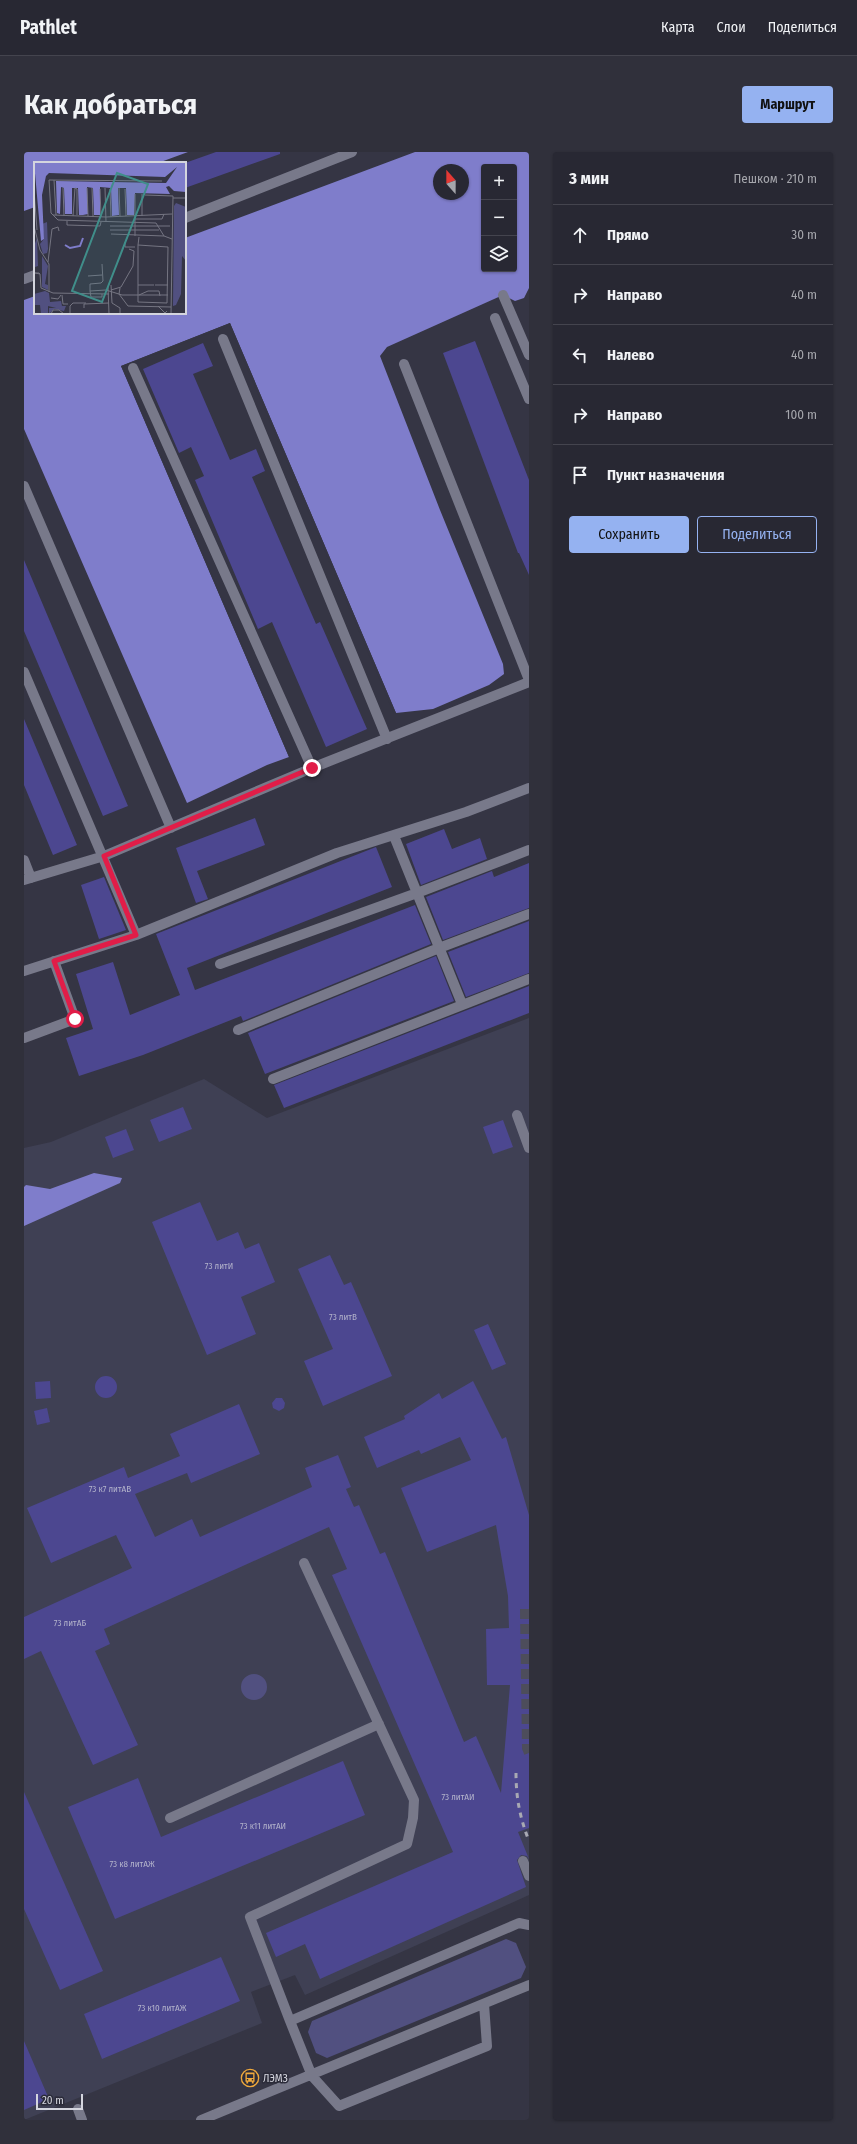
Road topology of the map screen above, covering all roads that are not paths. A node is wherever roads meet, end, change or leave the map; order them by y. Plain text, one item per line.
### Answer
1 (352, 152) edge
2 (186, 218) edge
3 (34, 275) edge
4 (24, 279) edge
5 (503, 295) dead end
6 (495, 318) dead end
7 (223, 339) dead end
8 (529, 355) edge
9 (404, 364) dead end
10 (133, 368) dead end
11 (529, 399) edge
12 (24, 486) edge
13 (24, 672) edge
14 (529, 681) edge
15 (387, 739) junction
16 (312, 768) junction
17 (529, 788) edge
18 (171, 828) junction
19 (394, 836) junction
20 (529, 850) edge
21 (104, 856) junction
22 (24, 860) edge
23 (28, 879) edge
24 (417, 893) junction
25 (529, 914) edge
26 (136, 935) junction
27 (439, 948) junction
28 (54, 961) junction
29 (220, 964) dead end
30 (24, 971) edge
31 (529, 979) edge
32 (462, 1004) junction
33 (238, 1030) dead end
34 (24, 1038) edge
35 (274, 1079) dead end
36 (517, 1115) dead end
37 (529, 1148) edge
38 (304, 1563) dead end
39 (379, 1724) junction
40 (170, 1818) dead end
41 (523, 1861) dead end
42 (529, 1876) edge
43 (529, 1925) edge
44 (529, 1985) edge
45 (484, 2004) junction
46 (290, 2021) junction
47 (312, 2076) junction
48 (78, 2109) dead end
49 (82, 2120) edge
50 (201, 2120) edge

1 - 2 street
3 - 4 street
5 - 8 street
6 - 11 street
7 - 15 street
9 - 14 street
10 - 16 street
12 - 18 street
13 - 21 street
14 - 15 street
15 - 16 street
16 - 18 street
17 - 19 street
18 - 21 street
19 - 24 street
19 - 26 street
20 - 24 street
21 - 23 street
21 - 26 street
22 - 23 street
24 - 27 street
24 - 29 street
25 - 27 street
26 - 28 street
27 - 32 street
27 - 33 street
28 - 30 street
28 - 34 street
31 - 32 street
32 - 35 street
36 - 37 street
38 - 39 street
39 - 40 street
39 - 46 street
41 - 42 street
43 - 46 street
44 - 45 street
45 - 47 street
45 - 47 street
46 - 47 street
47 - 50 street
48 - 49 street

